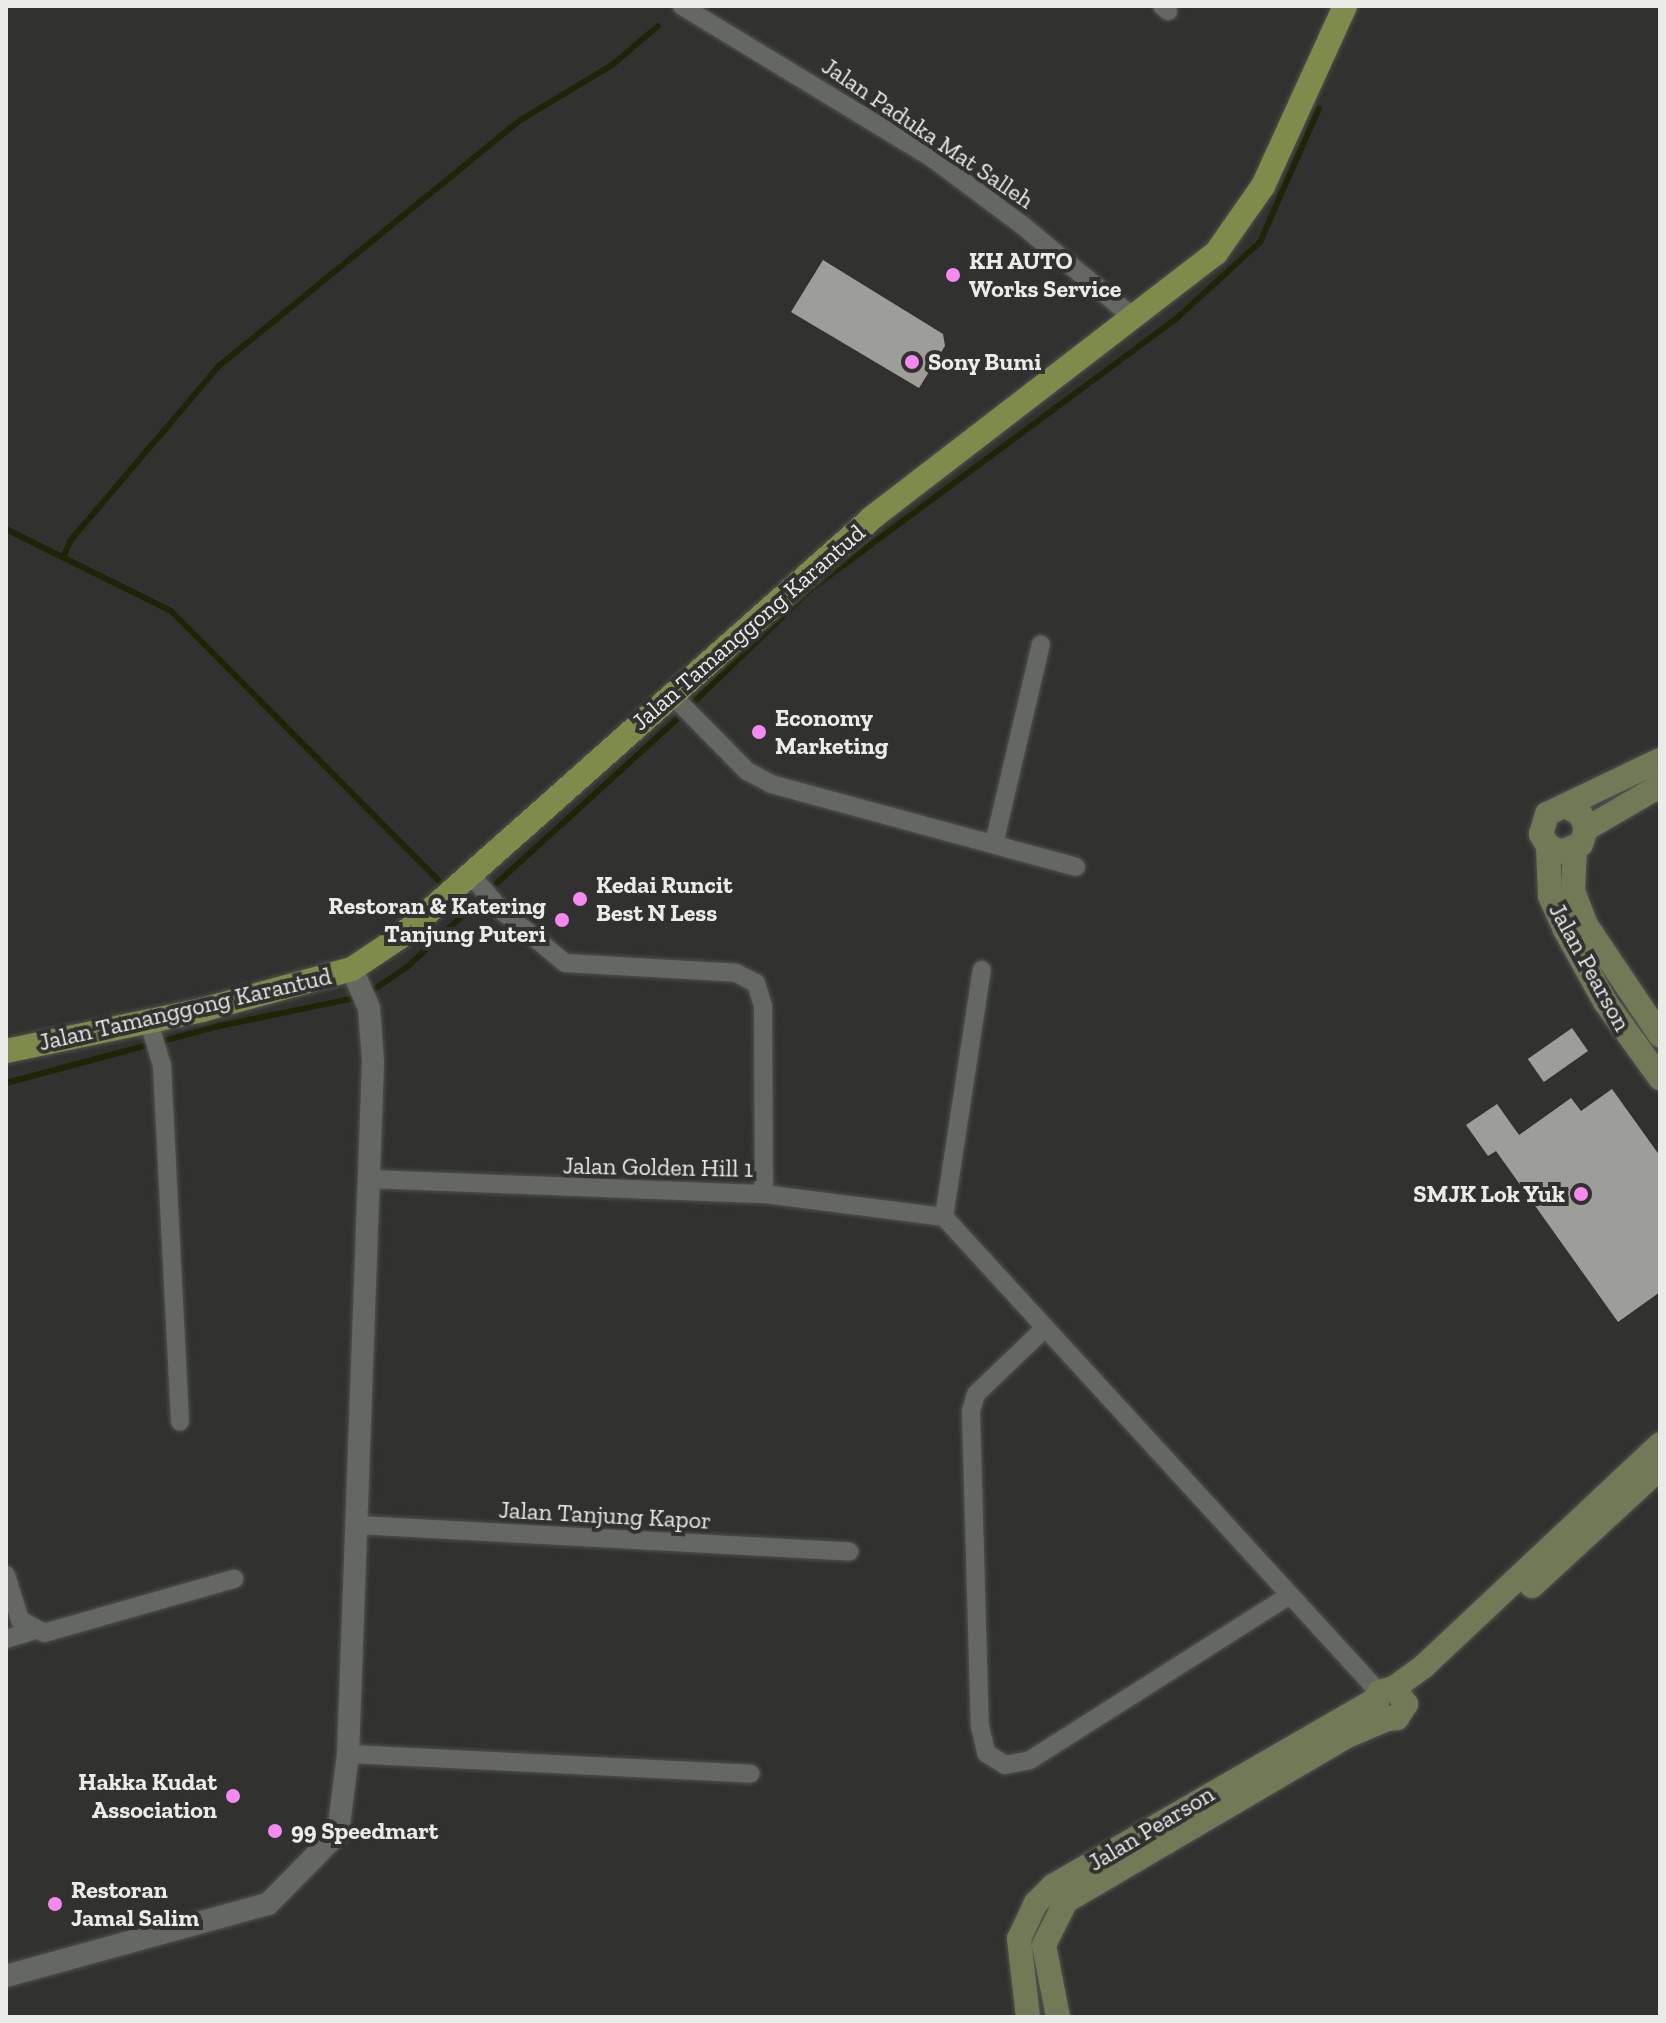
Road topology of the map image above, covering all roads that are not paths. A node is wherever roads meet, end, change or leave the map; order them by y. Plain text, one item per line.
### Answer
1 (682, 6) edge
2 (1345, 6) edge
3 (1134, 318) junction
4 (1041, 644) dead end
5 (670, 693) junction
6 (1660, 760) edge
7 (1660, 786) edge
8 (1568, 807) junction
9 (1581, 839) junction
10 (994, 844) junction
11 (1548, 846) junction
12 (1076, 867) dead end
13 (469, 873) junction
14 (352, 969) junction
15 (982, 970) dead end
16 (152, 1029) junction
17 (1660, 1035) edge
18 (6, 1051) edge
19 (1660, 1078) edge
20 (371, 1179) junction
21 (764, 1194) junction
22 (944, 1217) junction
23 (1045, 1328) junction
24 (180, 1422) dead end
25 (1660, 1444) edge
26 (1660, 1468) edge
27 (358, 1525) junction
28 (849, 1552) dead end
29 (6, 1575) edge
30 (234, 1579) dead end
31 (1290, 1595) junction
32 (33, 1631) junction
33 (6, 1639) edge
34 (1388, 1701) junction
35 (348, 1754) junction
36 (751, 1774) dead end
37 (6, 1976) edge
38 (1028, 2017) edge
39 (1058, 2017) edge

1 - 3 street, Jalan Paduka Mat Salleh
2 - 3 main road, Jalan Tamanggong Karantud
3 - 5 main road, Jalan Tamanggong Karantud
4 - 10 street
5 - 10 street
5 - 13 main road, Jalan Tamanggong Karantud
6 - 8 main road
7 - 9 main road
8 - 9 main road
8 - 11 main road
9 - 11 main road
9 - 17 main road, Jalan Pearson
10 - 12 street
11 - 19 main road, Jalan Pearson
13 - 14 main road, Jalan Tamanggong Karantud
13 - 21 street
14 - 16 main road, Jalan Tamanggong Karantud
14 - 20 street
15 - 22 street
16 - 18 main road, Jalan Tamanggong Karantud
16 - 24 street
20 - 21 street, Jalan Golden Hill 1
20 - 27 street
21 - 22 street, Jalan Golden Hill 1
22 - 23 street
23 - 31 street
23 - 31 street
25 - 34 main road, Jalan Pearson
26 - 34 main road, Jalan Pearson
27 - 28 street, Jalan Tanjung Kapor
27 - 35 street
29 - 32 street
30 - 32 street
31 - 34 street
32 - 33 street
34 - 38 main road, Jalan Pearson
34 - 39 main road, Jalan Pearson
35 - 36 street
35 - 37 street

